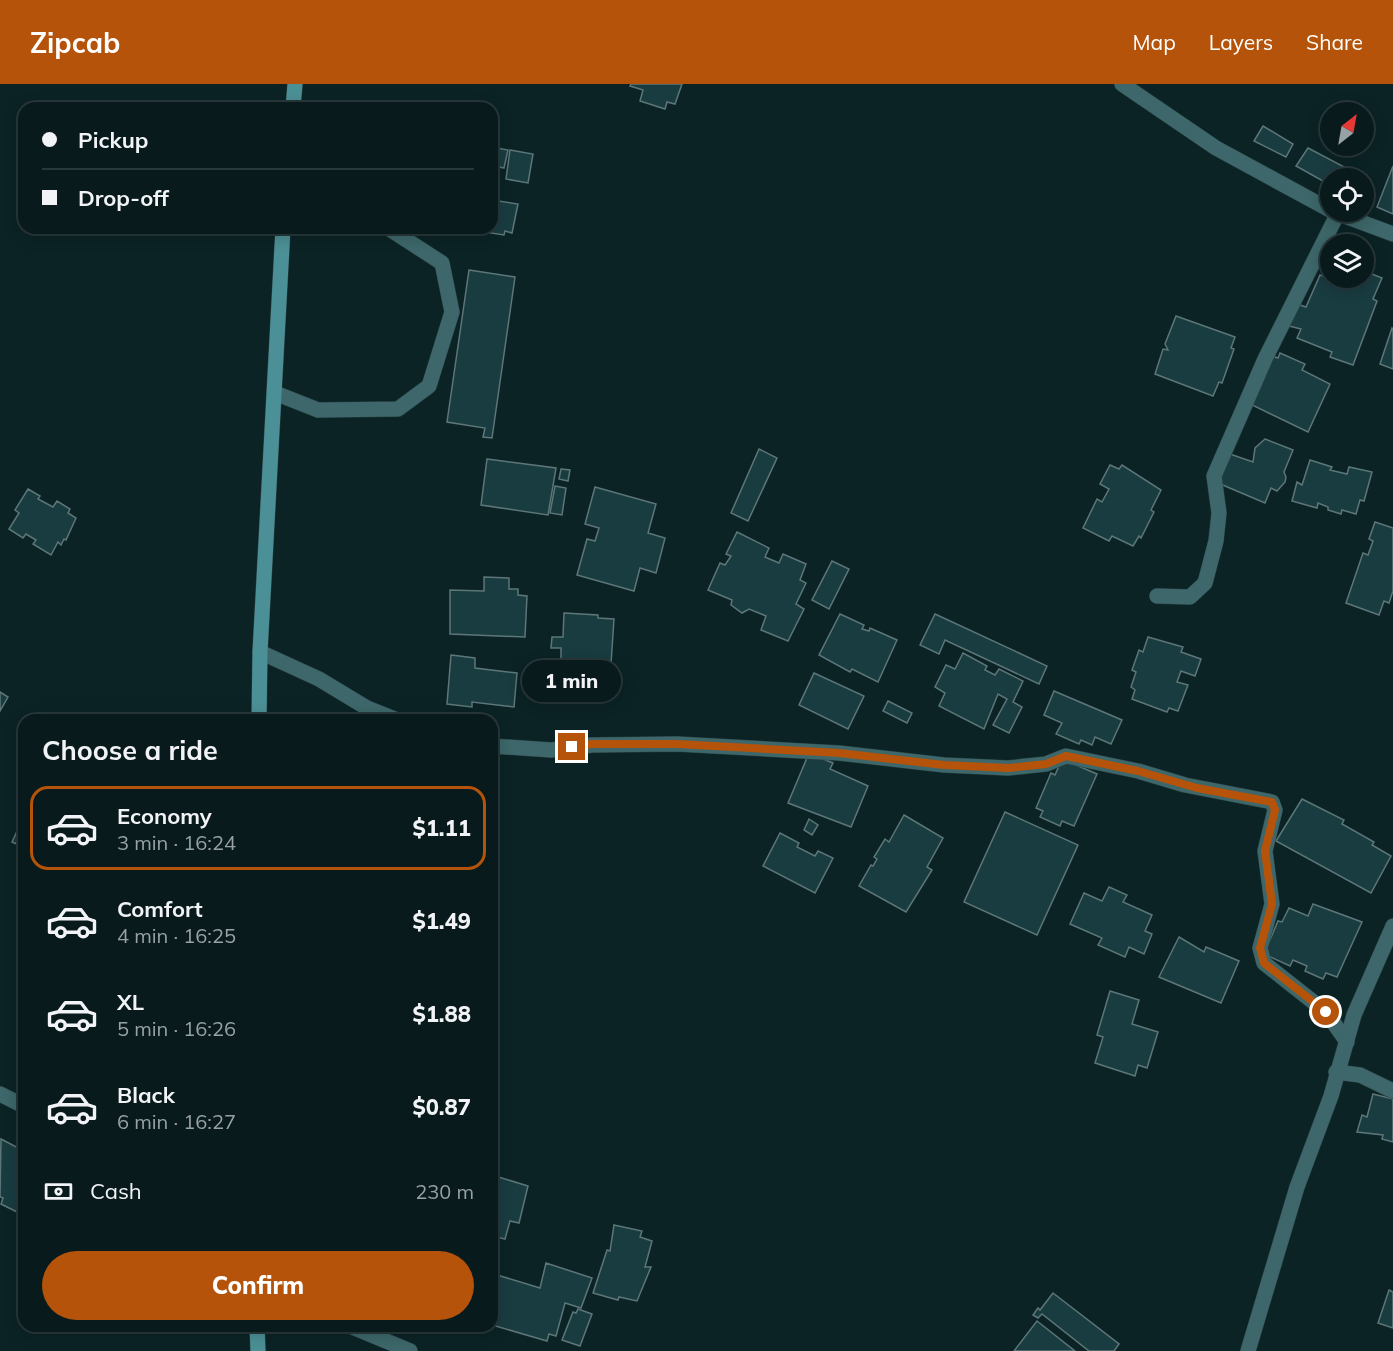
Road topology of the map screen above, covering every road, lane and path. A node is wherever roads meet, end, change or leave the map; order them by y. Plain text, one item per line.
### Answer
1 (295, 84) edge
2 (1122, 84) edge
3 (294, 102) edge
4 (1320, 204) edge
5 (1329, 222) edge
6 (1362, 222) edge
7 (283, 234) edge
8 (397, 234) edge
9 (1393, 234) edge
10 (275, 393) junction
11 (1157, 596) dead end
12 (260, 652) junction
13 (259, 714) edge
14 (382, 714) edge
15 (498, 747) edge
16 (1393, 926) edge
17 (1347, 1042) junction
18 (1336, 1071) junction
19 (1393, 1091) edge
20 (0, 1094) edge
21 (18, 1103) edge
22 (257, 1332) edge
23 (364, 1332) edge
24 (258, 1351) edge
25 (410, 1351) edge
26 (1248, 1351) edge

1 - 3 main road
2 - 4 street
5 - 11 street
6 - 9 street
7 - 10 main road
8 - 10 street
10 - 12 main road
12 - 13 main road
12 - 14 street
15 - 17 street
16 - 17 street
17 - 18 street
18 - 19 street
18 - 26 street
20 - 21 street
22 - 24 main road
23 - 25 street

